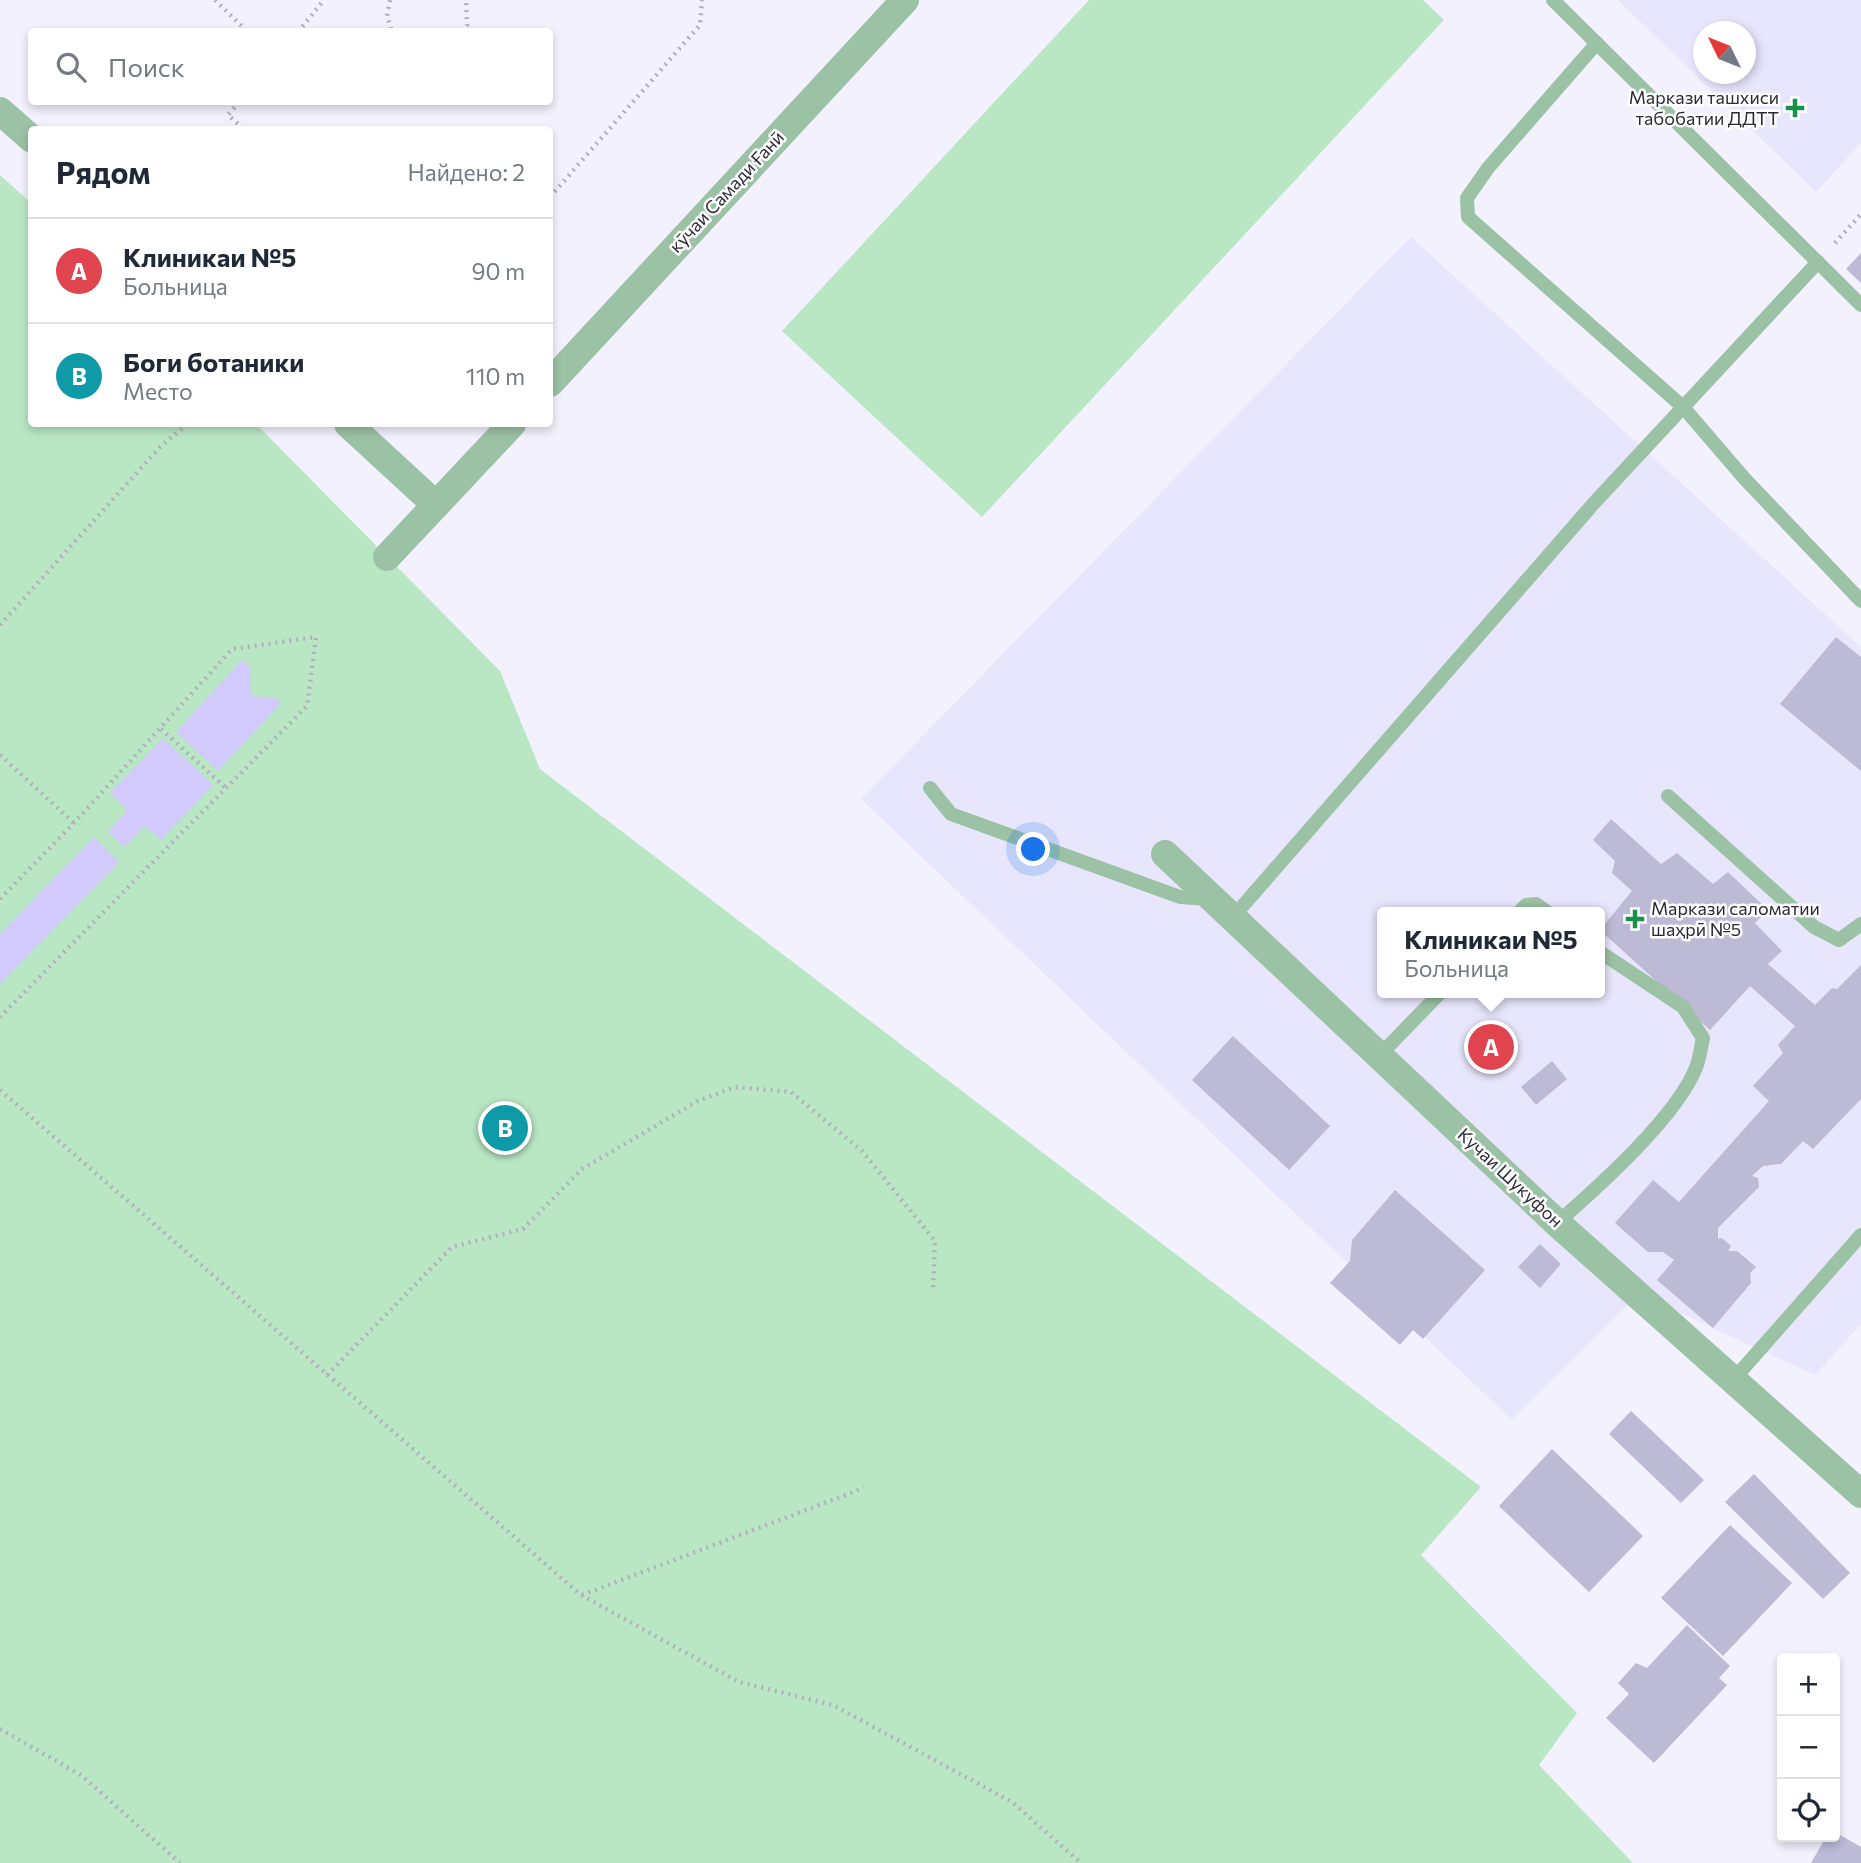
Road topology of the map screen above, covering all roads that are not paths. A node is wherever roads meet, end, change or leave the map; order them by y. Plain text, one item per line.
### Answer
1 (905, 0) edge
2 (1553, 0) edge
3 (1597, 43) junction
4 (0, 111) edge
5 (28, 136) edge
6 (1818, 262) junction
7 (1861, 305) edge
8 (553, 380) edge
9 (1683, 407) junction
10 (351, 427) edge
11 (509, 427) edge
12 (436, 505) junction
13 (387, 557) dead end
14 (1861, 601) edge
15 (930, 788) dead end
16 (1668, 796) dead end
17 (1165, 854) dead end
18 (1524, 907) edge
19 (1540, 907) edge
20 (1223, 909) junction
21 (1861, 923) edge
22 (1605, 955) edge
23 (1435, 998) edge
24 (1379, 1055) junction
25 (1557, 1223) junction
26 (1861, 1235) edge
27 (1733, 1380) junction
28 (1861, 1494) edge

1 - 8 street, кӯчаи Самади Ғанӣ
2 - 3 lane
3 - 6 lane
3 - 9 lane
4 - 5 street
6 - 7 lane
6 - 9 lane
9 - 14 lane
9 - 20 lane
10 - 12 street
11 - 12 street
12 - 13 street
15 - 20 lane
16 - 21 lane
17 - 20 street, Кучаи Шукуфон
18 - 19 lane
20 - 24 street, Кучаи Шукуфон
22 - 25 lane
23 - 24 lane
24 - 25 street, Кучаи Шукуфон
25 - 27 street, Кучаи Шукуфон
26 - 27 lane
27 - 28 street, Кучаи Шукуфон

